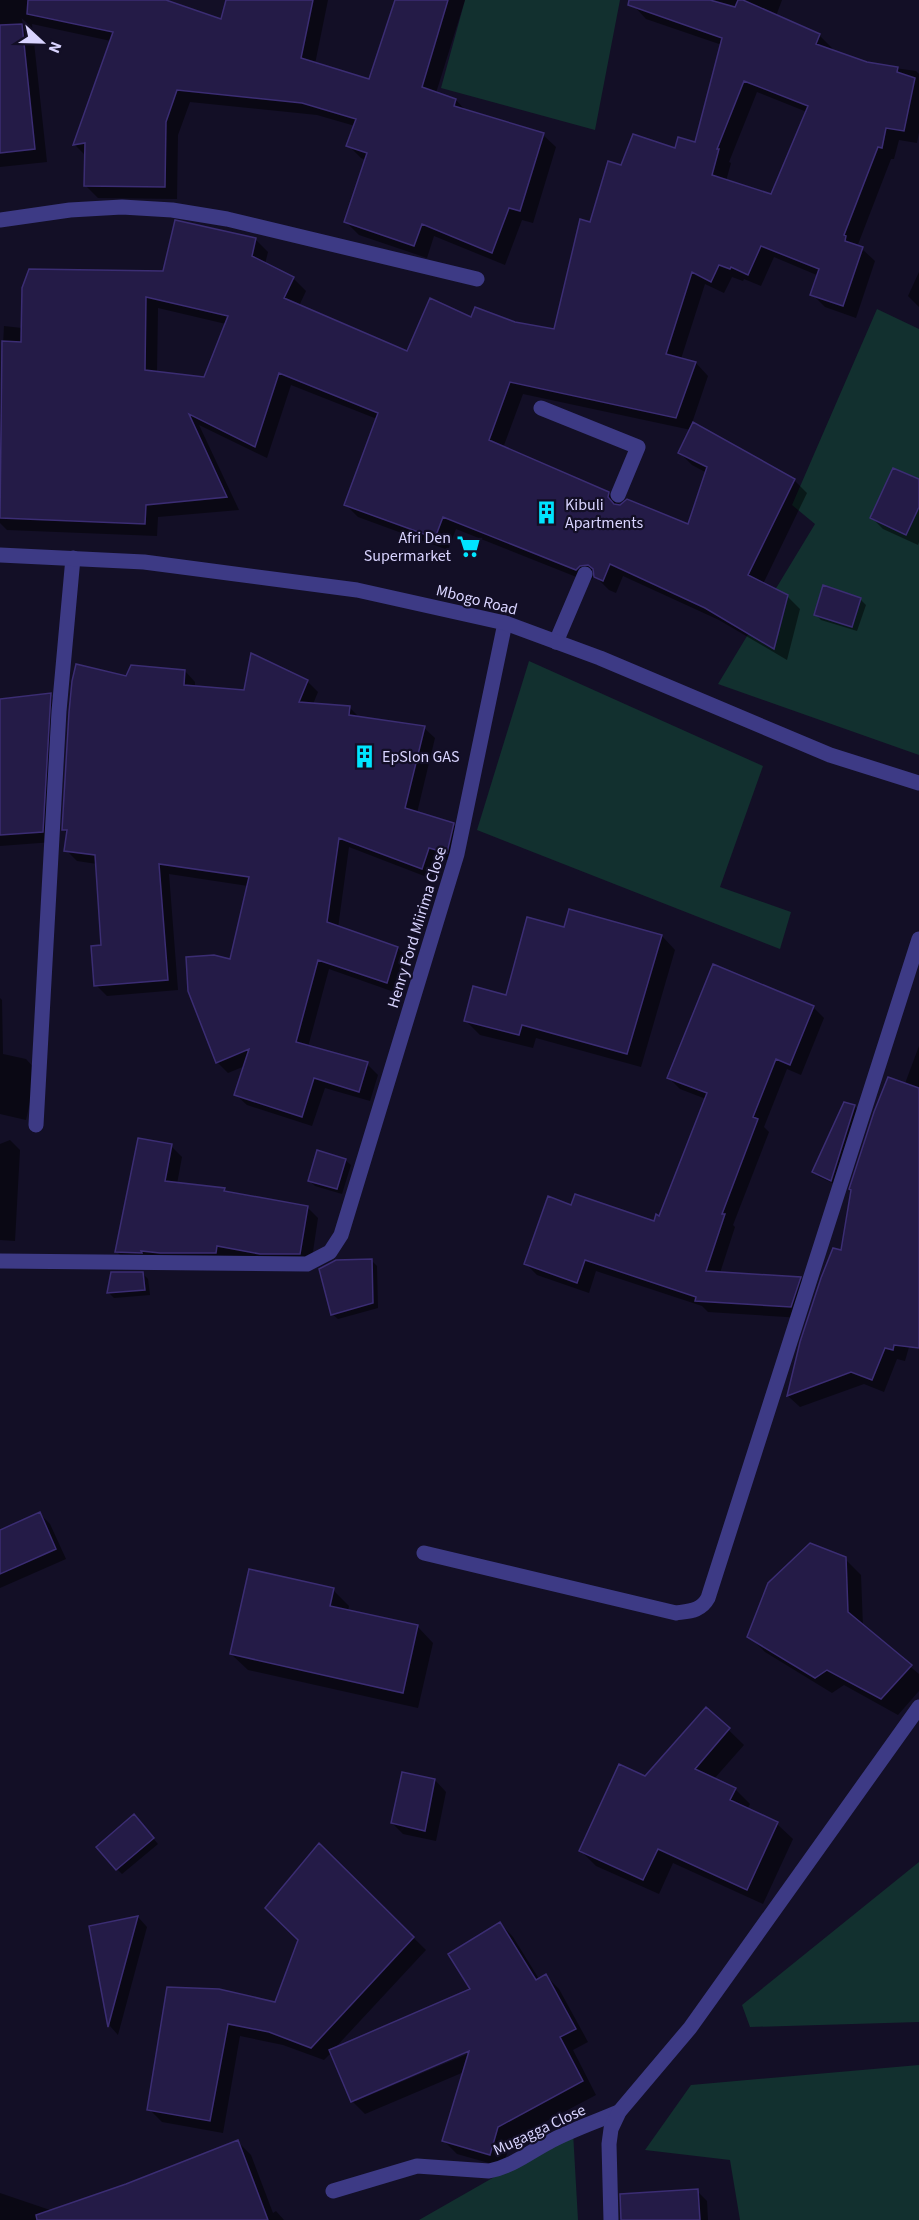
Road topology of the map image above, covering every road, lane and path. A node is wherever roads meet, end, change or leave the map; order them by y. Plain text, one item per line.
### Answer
1 (0, 220) edge
2 (477, 279) dead end
3 (541, 408) dead end
4 (618, 495) dead end
5 (0, 555) edge
6 (73, 558) junction
7 (585, 573) dead end
8 (505, 623) junction
9 (555, 642) junction
10 (919, 783) edge
11 (919, 939) edge
12 (36, 1125) dead end
13 (0, 1262) edge
14 (424, 1553) dead end
15 (919, 1707) edge
16 (619, 2112) junction
17 (333, 2191) dead end
18 (611, 2220) edge

1 - 2 street
3 - 4 street
5 - 6 street, Mbogo Road
6 - 8 street, Mbogo Road
6 - 12 street
7 - 9 street
8 - 9 street, Mbogo Road
8 - 13 street, Henry Ford Miirima Close
9 - 10 street, Mbogo Road
11 - 14 street
15 - 16 street
16 - 17 street, Mugagga Close
16 - 18 street

